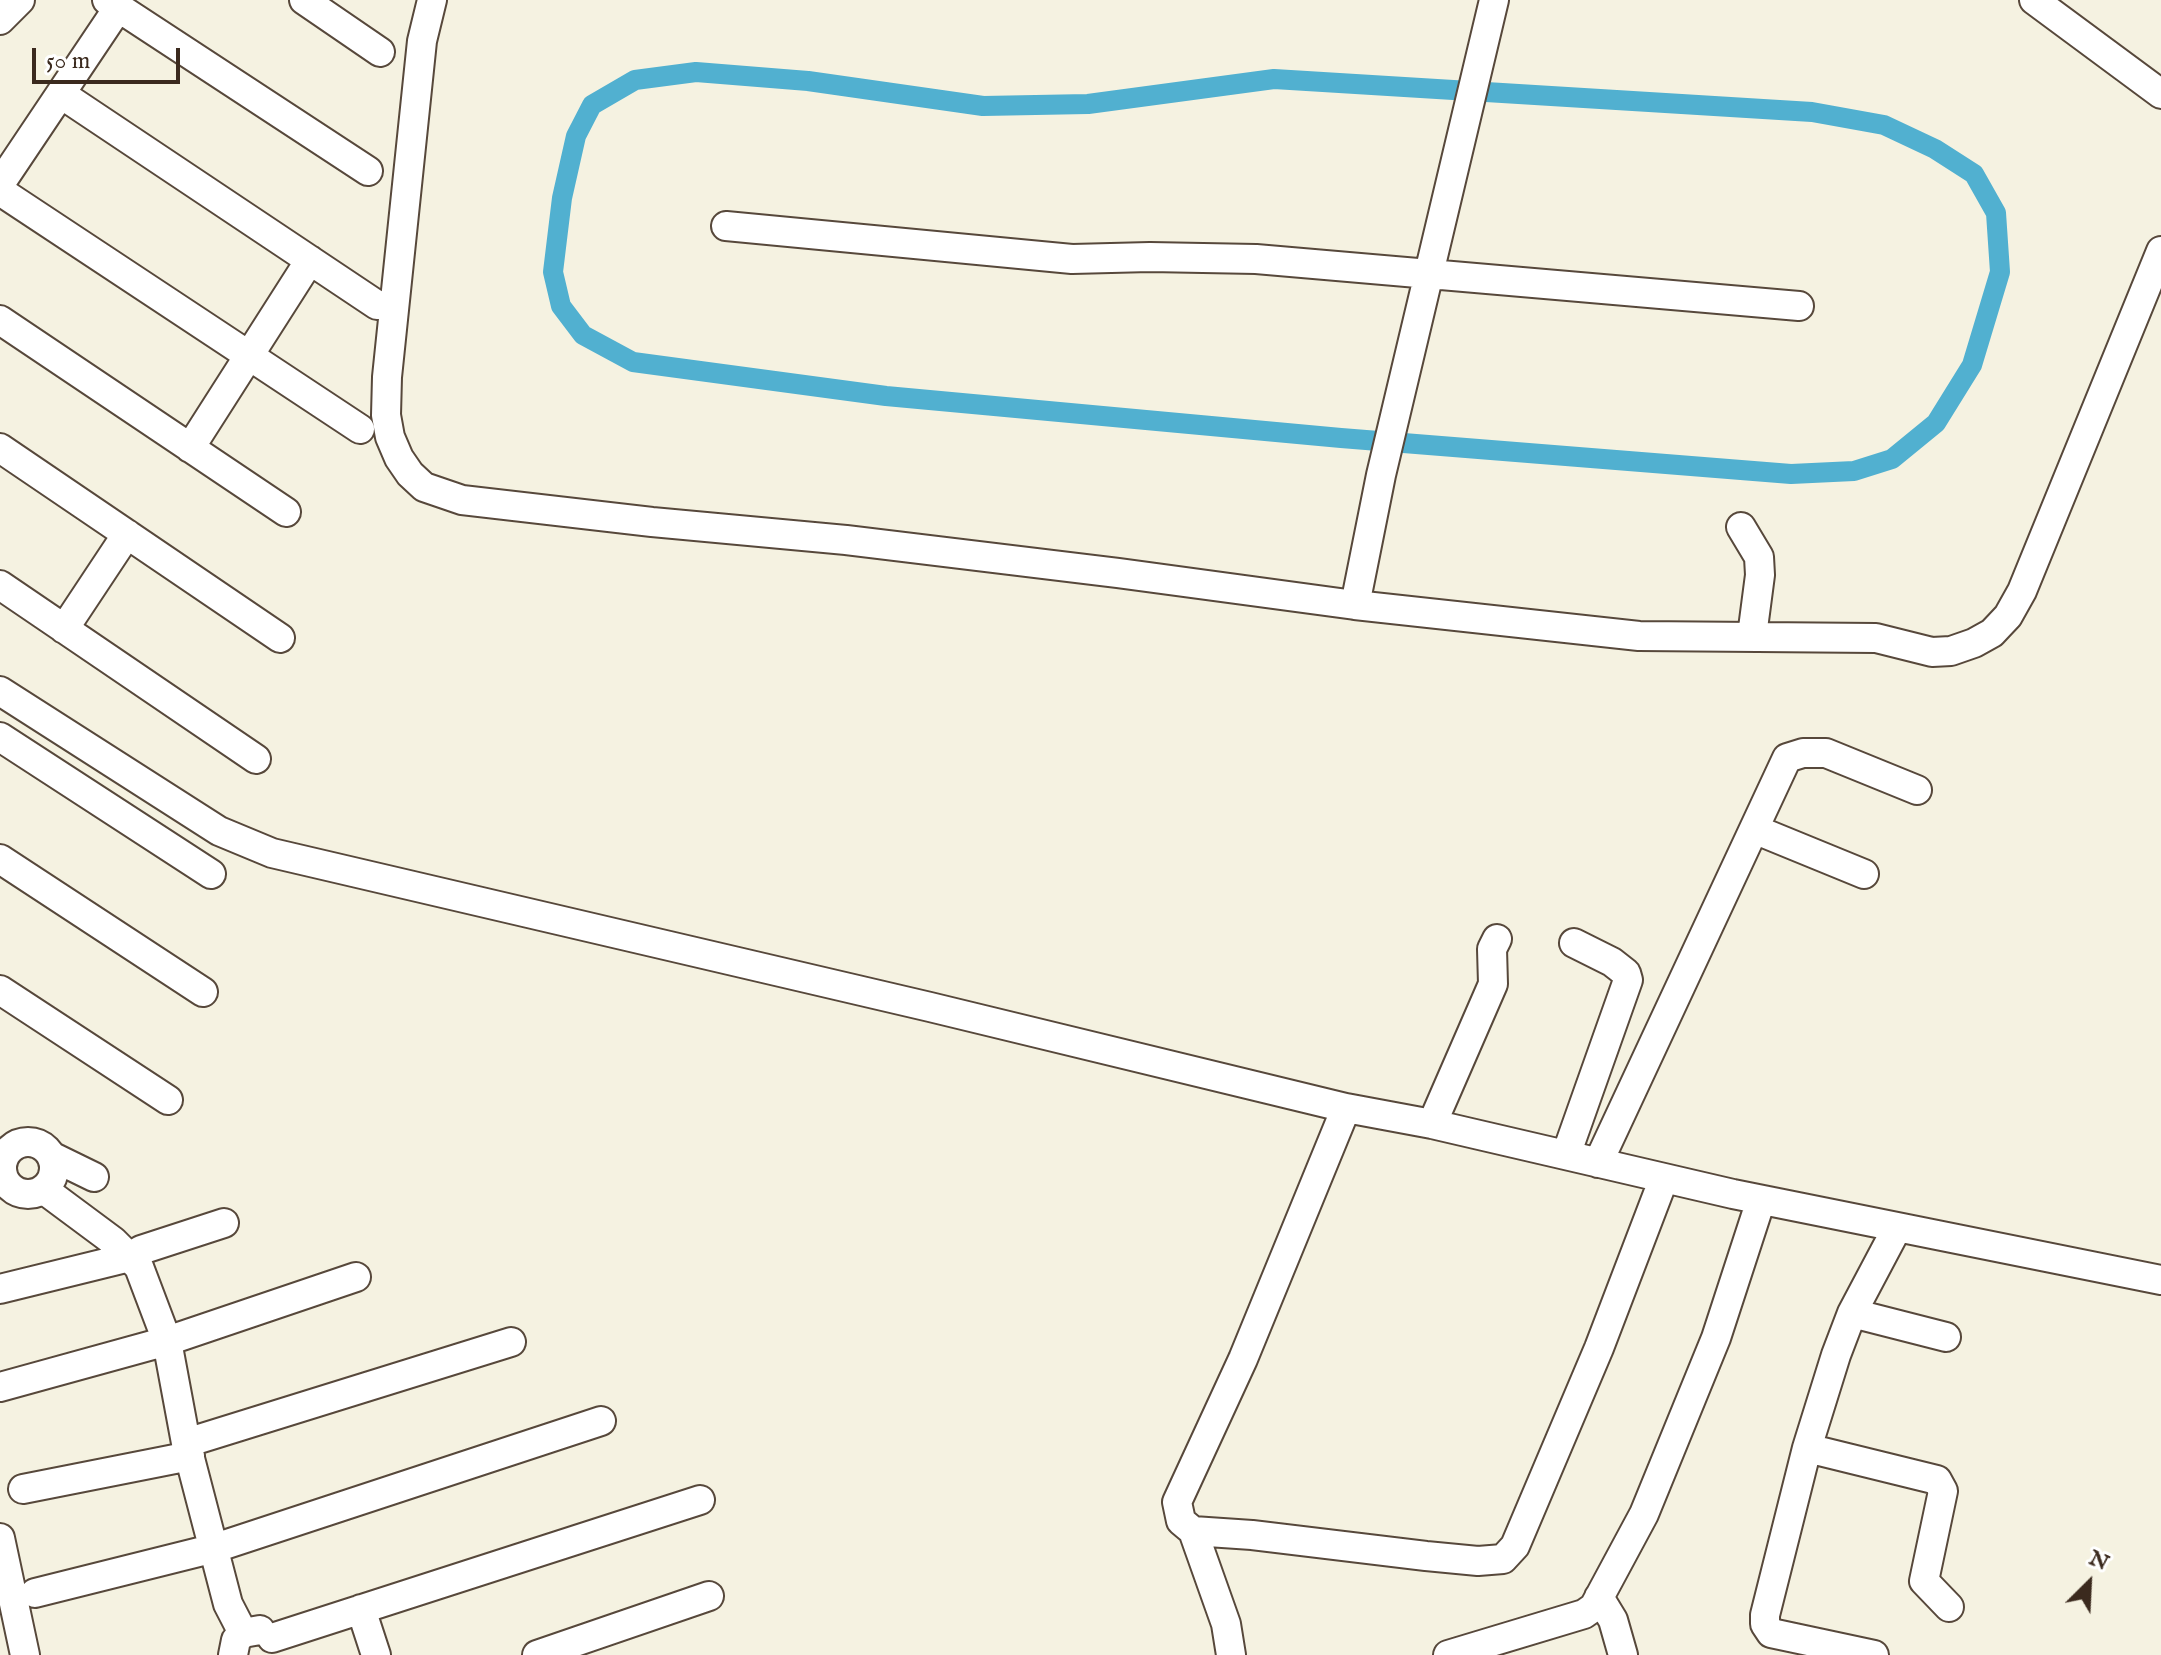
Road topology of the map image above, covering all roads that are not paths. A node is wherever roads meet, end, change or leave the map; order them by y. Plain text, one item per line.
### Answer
1 (20, 0) edge
2 (304, 0) edge
3 (432, 0) edge
4 (1494, 0) edge
5 (2034, 0) edge
6 (112, 4) edge
7 (0, 20) edge
8 (380, 52) dead end
9 (61, 94) junction
10 (2161, 94) edge
11 (368, 171) dead end
12 (0, 184) edge
13 (0, 191) edge
14 (726, 226) dead end
15 (2161, 251) edge
16 (310, 260) junction
17 (1428, 274) junction
18 (377, 305) dead end
19 (1799, 306) dead end
20 (0, 320) edge
21 (249, 356) junction
22 (360, 429) dead end
23 (0, 448) edge
24 (190, 448) junction
25 (286, 512) dead end
26 (1741, 527) dead end
27 (127, 534) junction
28 (0, 585) edge
29 (1355, 605) junction
30 (64, 629) junction
31 (1752, 636) junction
32 (280, 638) dead end
33 (0, 691) edge
34 (0, 737) edge
35 (256, 759) dead end
36 (1917, 790) dead end
37 (1754, 829) junction
38 (0, 859) edge
39 (211, 874) dead end
40 (1864, 874) dead end
41 (1497, 939) dead end
42 (1574, 943) dead end
43 (0, 990) edge
44 (203, 992) dead end
45 (168, 1100) dead end
46 (1346, 1108) junction
47 (1432, 1124) junction
48 (10, 1135) edge
49 (1566, 1155) junction
50 (51, 1156) junction
51 (1598, 1163) junction
52 (94, 1177) dead end
53 (2, 1178) edge
54 (1664, 1178) junction
55 (43, 1189) junction
56 (1761, 1200) junction
57 (224, 1223) dead end
58 (1897, 1228) junction
59 (130, 1257) junction
60 (356, 1277) dead end
61 (2161, 1280) edge
62 (0, 1289) edge
63 (1852, 1313) junction
64 (1946, 1337) dead end
65 (167, 1341) junction
66 (511, 1342) dead end
67 (0, 1387) edge
68 (601, 1421) dead end
69 (1807, 1448) junction
70 (188, 1450) junction
71 (23, 1489) dead end
72 (700, 1500) dead end
73 (1193, 1531) junction
74 (0, 1538) edge
75 (215, 1548) junction
76 (35, 1593) dead end
77 (709, 1596) dead end
78 (1599, 1597) junction
79 (1949, 1607) dead end
80 (361, 1609) junction
81 (274, 1646) edge
82 (235, 1649) edge
83 (25, 1655) edge
84 (376, 1655) edge
85 (537, 1655) edge
86 (1231, 1655) edge
87 (1448, 1655) edge
88 (1623, 1655) edge
89 (1874, 1655) edge

1 - 7 street
2 - 8 street
3 - 29 street
4 - 17 street
5 - 10 street
6 - 9 street
6 - 11 street
9 - 12 street
9 - 16 street
13 - 21 street
14 - 17 street
15 - 31 street
16 - 18 street
16 - 21 street
17 - 19 street
17 - 29 street
20 - 24 street
21 - 22 street
21 - 24 street
23 - 27 street
24 - 25 street
26 - 31 street
27 - 30 street
27 - 32 street
28 - 30 street
29 - 31 street
30 - 35 street
33 - 46 street
34 - 39 street
36 - 37 street
37 - 40 street
37 - 51 street
38 - 44 street
41 - 47 street
42 - 49 street
43 - 45 street
46 - 47 street
46 - 73 street
47 - 49 street
48 - 50 street
48 - 53 street
49 - 51 street
50 - 52 street
50 - 55 street
51 - 54 street
53 - 55 street
54 - 56 street
54 - 73 street
55 - 59 street
56 - 58 street
56 - 78 street
57 - 59 street
58 - 61 street
58 - 63 street
59 - 62 street
59 - 65 street
60 - 65 street
63 - 64 street
63 - 69 street
65 - 67 street
65 - 70 street
66 - 70 street
68 - 75 street
69 - 79 street
69 - 89 street
70 - 71 street
70 - 75 street
72 - 80 street
73 - 86 street
74 - 83 street
75 - 76 street
75 - 82 street
77 - 85 street
78 - 87 street
78 - 88 street
80 - 81 street
80 - 84 street
81 - 82 street

